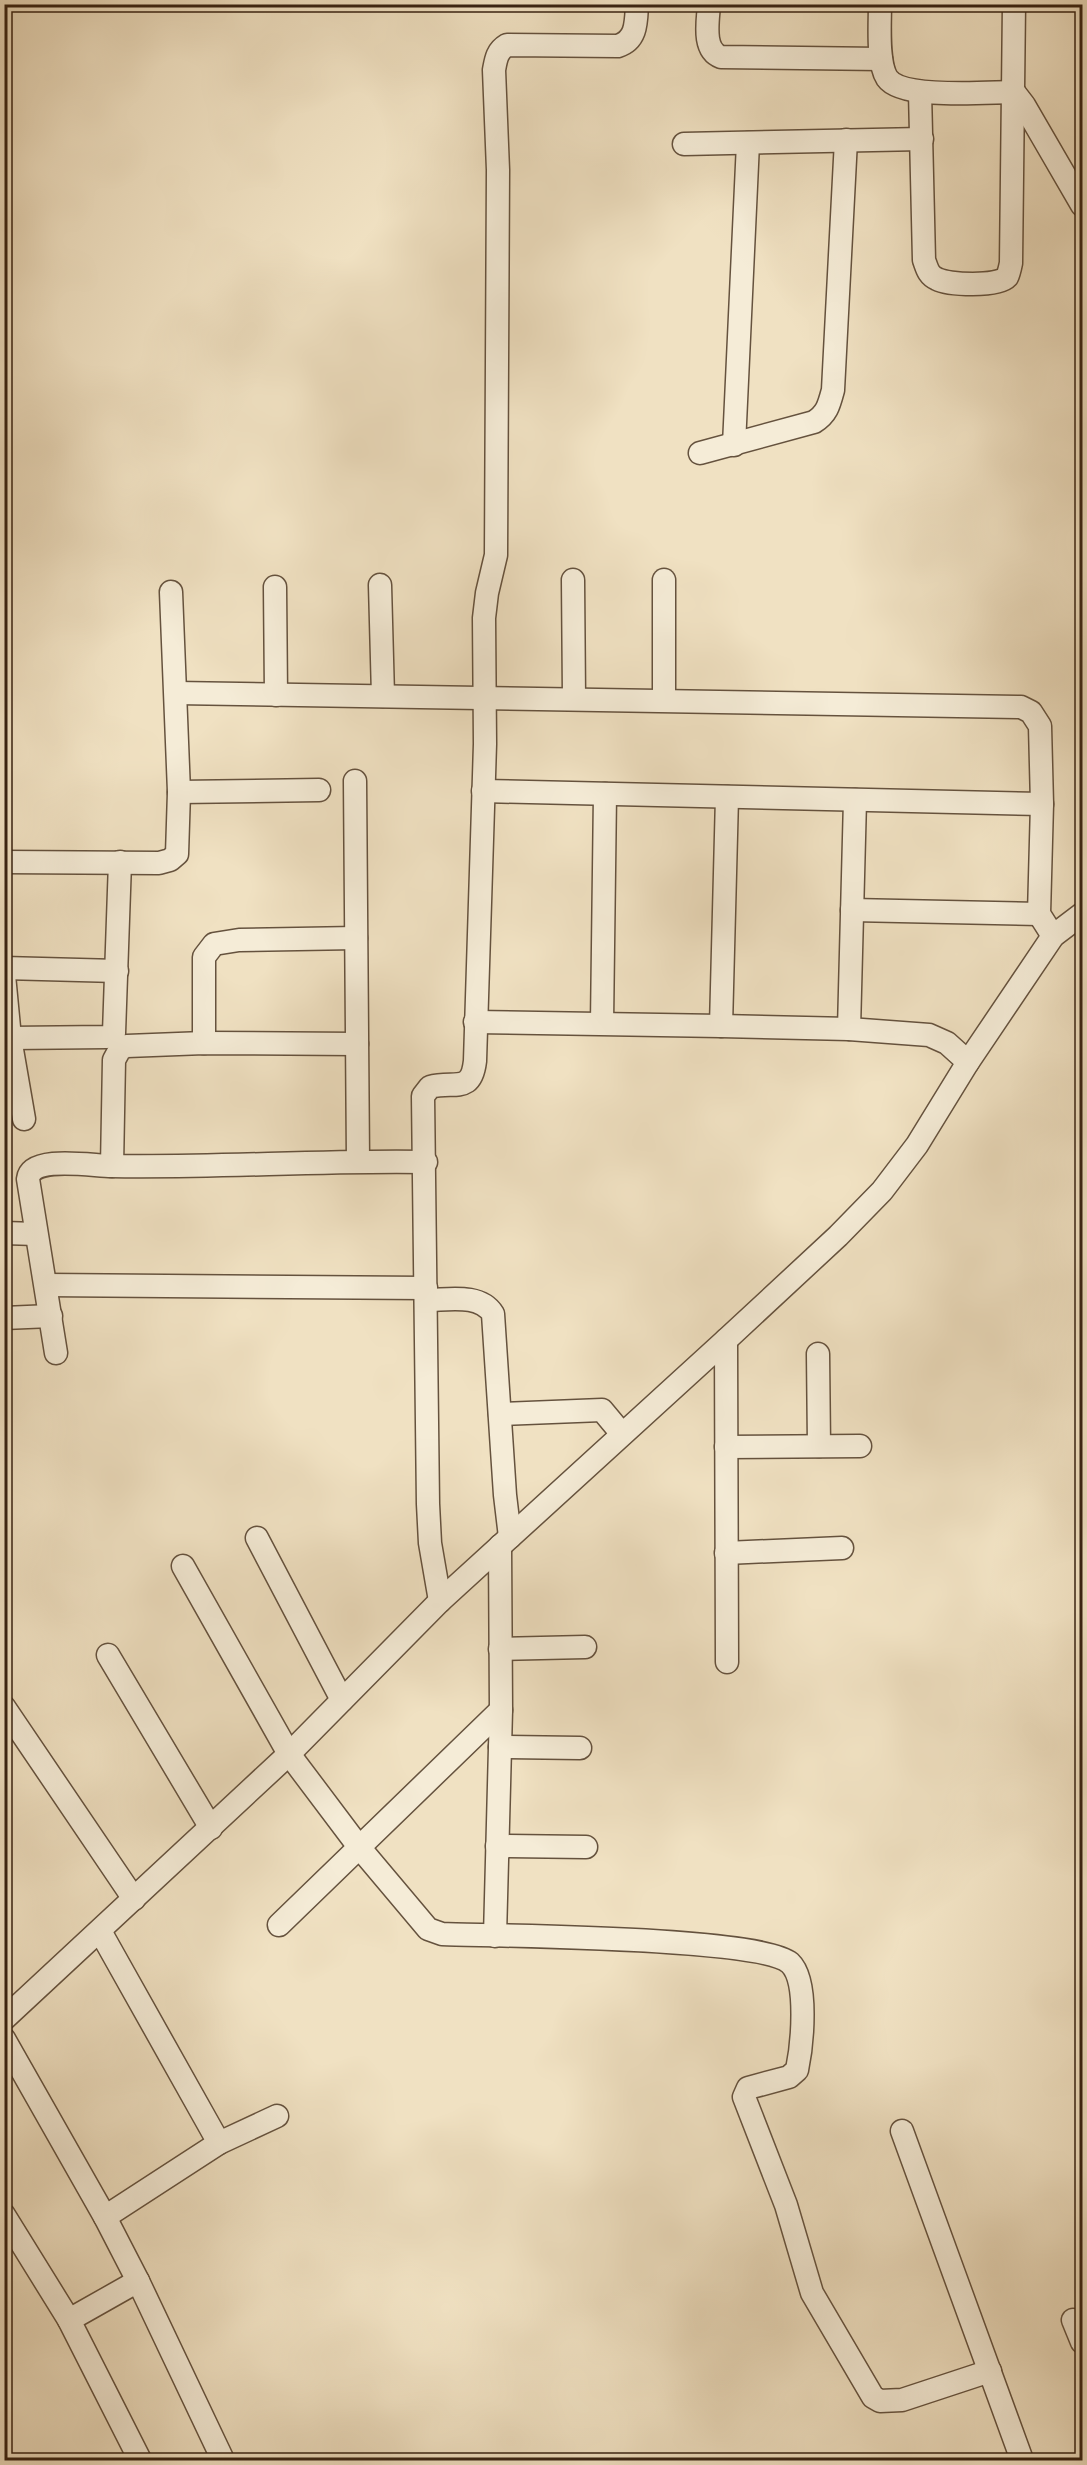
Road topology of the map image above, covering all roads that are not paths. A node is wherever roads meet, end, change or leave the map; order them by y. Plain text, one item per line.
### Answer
1 (637, 4) edge
2 (709, 4) edge
3 (880, 4) edge
4 (1014, 4) edge
5 (881, 59) junction
6 (920, 92) junction
7 (1014, 92) junction
8 (922, 139) junction
9 (846, 140) junction
10 (748, 142) junction
11 (684, 144) dead end
12 (1083, 205) edge
13 (734, 445) junction
14 (700, 453) dead end
15 (573, 580) dead end
16 (664, 580) dead end
17 (380, 585) dead end
18 (275, 587) dead end
19 (171, 592) dead end
20 (176, 693) junction
21 (276, 695) junction
22 (383, 696) junction
23 (484, 698) junction
24 (574, 698) junction
25 (664, 700) junction
26 (355, 781) dead end
27 (319, 790) dead end
28 (483, 791) junction
29 (179, 792) junction
30 (605, 794) junction
31 (727, 797) junction
32 (855, 800) junction
33 (1042, 804) junction
34 (4, 862) edge
35 (120, 862) junction
36 (852, 910) junction
37 (1039, 914) junction
38 (1083, 914) edge
39 (1053, 936) junction
40 (356, 938) junction
41 (4, 969) edge
42 (117, 971) junction
43 (4, 975) edge
44 (475, 1022) junction
45 (602, 1023) junction
46 (722, 1026) junction
47 (849, 1029) junction
48 (10, 1038) junction
49 (204, 1043) junction
50 (357, 1044) junction
51 (968, 1062) junction
52 (24, 1119) dead end
53 (358, 1161) junction
54 (426, 1162) junction
55 (112, 1166) junction
56 (4, 1233) edge
57 (36, 1234) junction
58 (46, 1285) junction
59 (427, 1294) junction
60 (51, 1316) junction
61 (4, 1318) edge
62 (726, 1340) junction
63 (56, 1353) dead end
64 (818, 1354) dead end
65 (500, 1414) junction
66 (622, 1434) junction
67 (819, 1446) junction
68 (860, 1446) dead end
69 (726, 1447) junction
70 (257, 1538) dead end
71 (505, 1542) junction
72 (842, 1548) dead end
73 (726, 1552) junction
74 (183, 1566) dead end
75 (440, 1601) junction
76 (585, 1647) dead end
77 (501, 1650) junction
78 (108, 1655) dead end
79 (727, 1662) dead end
80 (342, 1700) junction
81 (4, 1707) edge
82 (501, 1710) junction
83 (500, 1747) junction
84 (580, 1748) dead end
85 (289, 1754) junction
86 (211, 1828) junction
87 (497, 1846) junction
88 (359, 1847) junction
89 (586, 1847) dead end
90 (134, 1899) junction
91 (279, 1925) dead end
92 (100, 1931) junction
93 (495, 1936) junction
94 (4, 2019) edge
95 (4, 2039) edge
96 (276, 2116) dead end
97 (902, 2131) dead end
98 (219, 2143) junction
99 (4, 2216) edge
100 (105, 2217) junction
101 (138, 2281) junction
102 (69, 2320) junction
103 (1073, 2320) dead end
104 (1083, 2342) edge
105 (990, 2371) junction
106 (140, 2460) edge
107 (223, 2460) edge
108 (1022, 2460) edge

1 - 23 street
2 - 5 street
3 - 5 street
4 - 7 street
5 - 6 street
6 - 7 street
6 - 8 street
7 - 8 street
7 - 12 street
8 - 9 street
9 - 10 street
9 - 13 street
10 - 11 street
10 - 13 street
13 - 14 street
15 - 24 street
16 - 25 street
17 - 22 street
18 - 21 street
19 - 20 street
20 - 21 street
20 - 29 street
21 - 22 street
22 - 23 street
23 - 24 street
23 - 28 street
24 - 25 street
25 - 33 street
26 - 40 street
27 - 29 street
28 - 30 street
28 - 44 street
29 - 35 street
30 - 31 street
30 - 45 street
31 - 32 street
31 - 46 street
32 - 33 street
32 - 36 street
33 - 37 street
34 - 35 street
35 - 42 street
36 - 37 street
36 - 47 street
37 - 39 street
38 - 39 street
39 - 51 street
40 - 49 street
40 - 50 street
41 - 42 street
42 - 48 street
43 - 48 street
44 - 45 street
44 - 54 street
45 - 46 street
46 - 47 street
47 - 51 street
48 - 52 street
49 - 50 street
49 - 55 street
50 - 53 street
51 - 62 street
53 - 54 street
53 - 55 street
54 - 59 street
55 - 57 street
56 - 57 street
57 - 58 street
58 - 59 street
58 - 60 street
59 - 65 street
59 - 75 street
60 - 61 street
60 - 63 street
62 - 66 street
62 - 69 street
64 - 67 street
65 - 66 street
65 - 71 street
66 - 71 street
67 - 68 street
67 - 69 street
69 - 73 street
70 - 80 street
71 - 75 street
71 - 77 street
72 - 73 street
73 - 79 street
74 - 85 street
75 - 80 street
76 - 77 street
77 - 82 street
78 - 86 street
80 - 85 street
81 - 90 street
82 - 83 street
82 - 88 street
83 - 84 street
83 - 87 street
85 - 86 street
85 - 88 street
86 - 90 street
87 - 89 street
87 - 93 street
88 - 91 street
88 - 93 street
90 - 92 street
92 - 94 street
92 - 98 street
93 - 105 street
95 - 100 street
96 - 98 street
97 - 105 street
98 - 100 street
99 - 102 street
100 - 101 street
101 - 102 street
101 - 107 street
102 - 106 street
103 - 104 street
105 - 108 street

